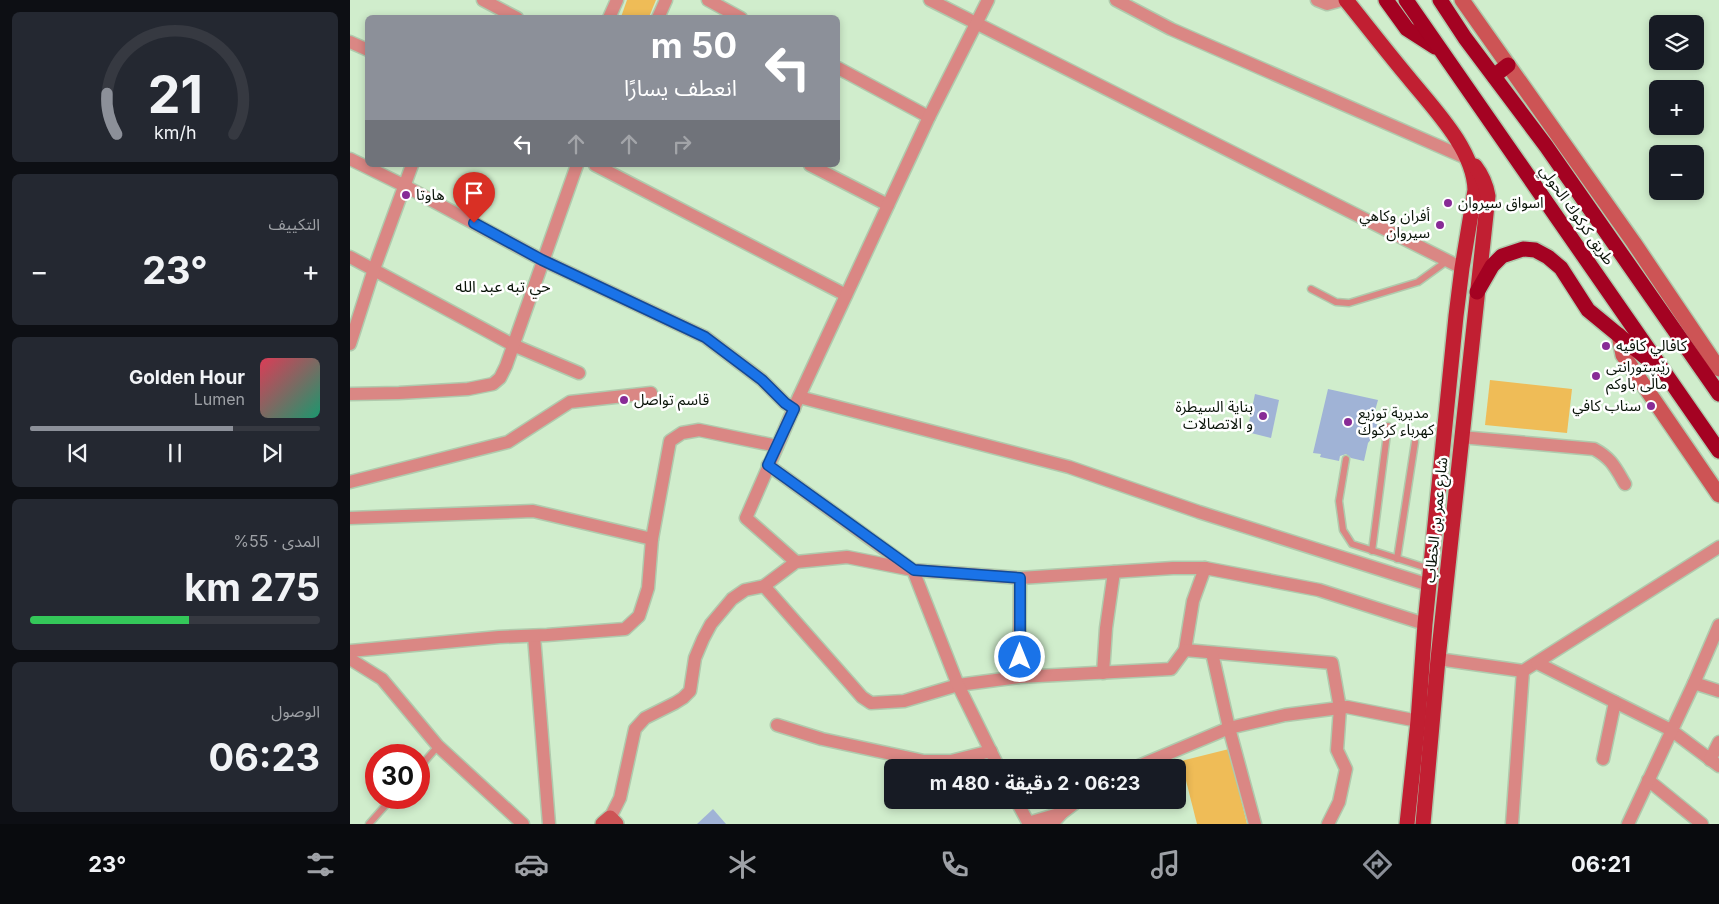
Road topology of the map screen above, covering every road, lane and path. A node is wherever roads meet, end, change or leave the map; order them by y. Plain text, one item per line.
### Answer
1 (483, 0) edge
2 (617, 0) edge
3 (666, 0) edge
4 (708, 0) edge
5 (930, 0) edge
6 (988, 0) edge
7 (1116, 0) edge
8 (1317, 0) edge
9 (1344, 0) edge
10 (1386, 0) edge
11 (1406, 0) edge
12 (1440, 0) edge
13 (1462, 0) edge
14 (511, 15) edge
15 (610, 15) edge
16 (659, 15) edge
17 (736, 15) edge
18 (976, 23) junction
19 (350, 42) edge
20 (365, 49) edge
21 (1441, 50) junction
22 (1508, 65) junction
23 (840, 69) edge
24 (1494, 76) junction
25 (929, 117) junction
26 (1466, 158) junction
27 (350, 159) edge
28 (365, 166) edge
29 (366, 167) edge
30 (411, 167) edge
31 (576, 167) edge
32 (599, 167) edge
33 (814, 167) edge
34 (405, 186) junction
35 (888, 205) junction
36 (350, 257) edge
37 (542, 260) junction
38 (1447, 260) junction
39 (1462, 268) junction
40 (374, 269) junction
41 (1311, 289) dead end
42 (1476, 292) junction
43 (846, 296) junction
44 (1456, 316) junction
45 (1474, 317) junction
46 (1619, 335) junction
47 (350, 344) edge
48 (513, 345) junction
49 (1719, 369) edge
50 (579, 373) dead end
51 (1671, 379) junction
52 (651, 393) dead end
53 (350, 394) edge
54 (1719, 394) edge
55 (796, 403) junction
56 (1388, 426) dead end
57 (1461, 437) junction
58 (1415, 442) dead end
59 (777, 446) junction
60 (1719, 451) edge
61 (1346, 459) dead end
62 (768, 465) junction
63 (350, 482) edge
64 (1625, 484) dead end
65 (1719, 495) edge
66 (350, 518) edge
67 (652, 540) junction
68 (1719, 547) edge
69 (1372, 551) junction
70 (1396, 559) junction
71 (796, 562) junction
72 (1205, 568) junction
73 (914, 570) junction
74 (1431, 570) junction
75 (1114, 572) junction
76 (1020, 578) junction
77 (1429, 585) junction
78 (764, 586) junction
79 (1424, 624) junction
80 (1719, 625) edge
81 (534, 636) junction
82 (1185, 650) junction
83 (350, 651) edge
84 (1212, 653) junction
85 (350, 659) edge
86 (1438, 659) junction
87 (1536, 663) junction
88 (1523, 672) junction
89 (1103, 673) junction
90 (1019, 677) junction
91 (1694, 683) junction
92 (958, 685) junction
93 (1719, 691) edge
94 (1615, 702) junction
95 (1340, 708) junction
96 (1418, 721) junction
97 (777, 724) dead end
98 (1229, 728) junction
99 (1671, 730) junction
100 (1719, 742) edge
101 (438, 746) junction
102 (991, 751) junction
103 (430, 755) edge
104 (995, 759) edge
105 (1155, 759) edge
106 (1603, 759) dead end
107 (1714, 763) edge
108 (1648, 780) junction
109 (382, 809) edge
110 (1021, 809) edge
111 (1067, 809) edge
112 (1062, 813) junction
113 (610, 822) edge
114 (1028, 823) edge
115 (369, 824) edge
116 (523, 824) edge
117 (549, 824) edge
118 (1052, 824) edge
119 (1255, 824) edge
120 (1328, 824) edge
121 (1407, 824) edge
122 (1423, 824) edge
123 (1512, 824) edge
124 (1628, 824) edge
125 (1702, 824) edge

1 - 14 street
2 - 15 street
3 - 16 street
4 - 17 street
5 - 18 street
6 - 18 street
7 - 26 street
8 - 9 street
9 - 26 main road
10 - 21 highway
11 - 21 highway, طريق كركوك الحولي
12 - 24 highway, طريق كركوك الحولي
13 - 22 main road
18 - 25 street
18 - 38 street
19 - 20 street
21 - 51 highway, طريق كركوك الحولي
22 - 24 highway
22 - 49 main road
23 - 25 street
24 - 54 highway, طريق كركوك الحولي
25 - 35 street
26 - 39 main road, شارع عمر بن الخطاب
26 - 42 main road, شارع عمر بن الخطاب
27 - 28 street
29 - 34 street
30 - 34 street
31 - 37 street
32 - 43 street
33 - 35 street
34 - 37 street
34 - 40 street
35 - 43 street
36 - 40 street
37 - 48 street
37 - 55 street
38 - 39 street
38 - 41 lane
39 - 44 main road, شارع عمر بن الخطاب
40 - 47 street
40 - 48 street
42 - 45 main road, شارع عمر بن الخطاب
42 - 46 highway
43 - 55 street
44 - 45 main road
44 - 74 main road, شارع عمر بن الخطاب
45 - 57 main road, شارع عمر بن الخطاب
46 - 51 highway
46 - 65 main road
48 - 50 street
48 - 53 street
51 - 60 highway, طريق كركوك الحولي
52 - 63 street
55 - 59 street
55 - 77 street
56 - 69 lane
57 - 64 street
57 - 86 main road, شارع عمر بن الخطاب
58 - 70 lane
59 - 62 street
59 - 67 street
61 - 69 lane
62 - 71 street
62 - 73 street
66 - 67 street
67 - 81 street
68 - 87 street
69 - 70 lane
70 - 74 lane
71 - 73 street
71 - 78 street
72 - 75 street
72 - 79 street
72 - 82 street
73 - 76 street
73 - 92 street
74 - 77 main road, شارع عمر بن الخطاب
75 - 76 street
75 - 89 street
76 - 90 street
77 - 79 main road, شارع عمر بن الخطاب
78 - 92 street
78 - 113 street
79 - 96 main road, شارع عمر بن الخطاب
80 - 91 street
81 - 83 street
81 - 117 street
82 - 84 street
82 - 89 street
84 - 95 street
84 - 98 street
85 - 101 street
86 - 88 street
86 - 122 main road, شارع عمر بن الخطاب
87 - 88 street
87 - 94 street
88 - 123 street
89 - 90 street
90 - 92 street
91 - 93 street
91 - 99 street
92 - 102 street
94 - 99 street
94 - 106 street
95 - 96 street
95 - 98 street
95 - 120 street
96 - 121 main road, شارع عمر بن الخطاب
97 - 102 street
98 - 105 street
98 - 119 street
99 - 107 street
99 - 108 street
100 - 107 street
101 - 103 lane
101 - 116 street
102 - 104 street
108 - 124 street
108 - 125 street
109 - 115 lane
110 - 114 street
111 - 112 street
112 - 114 street
112 - 118 street

